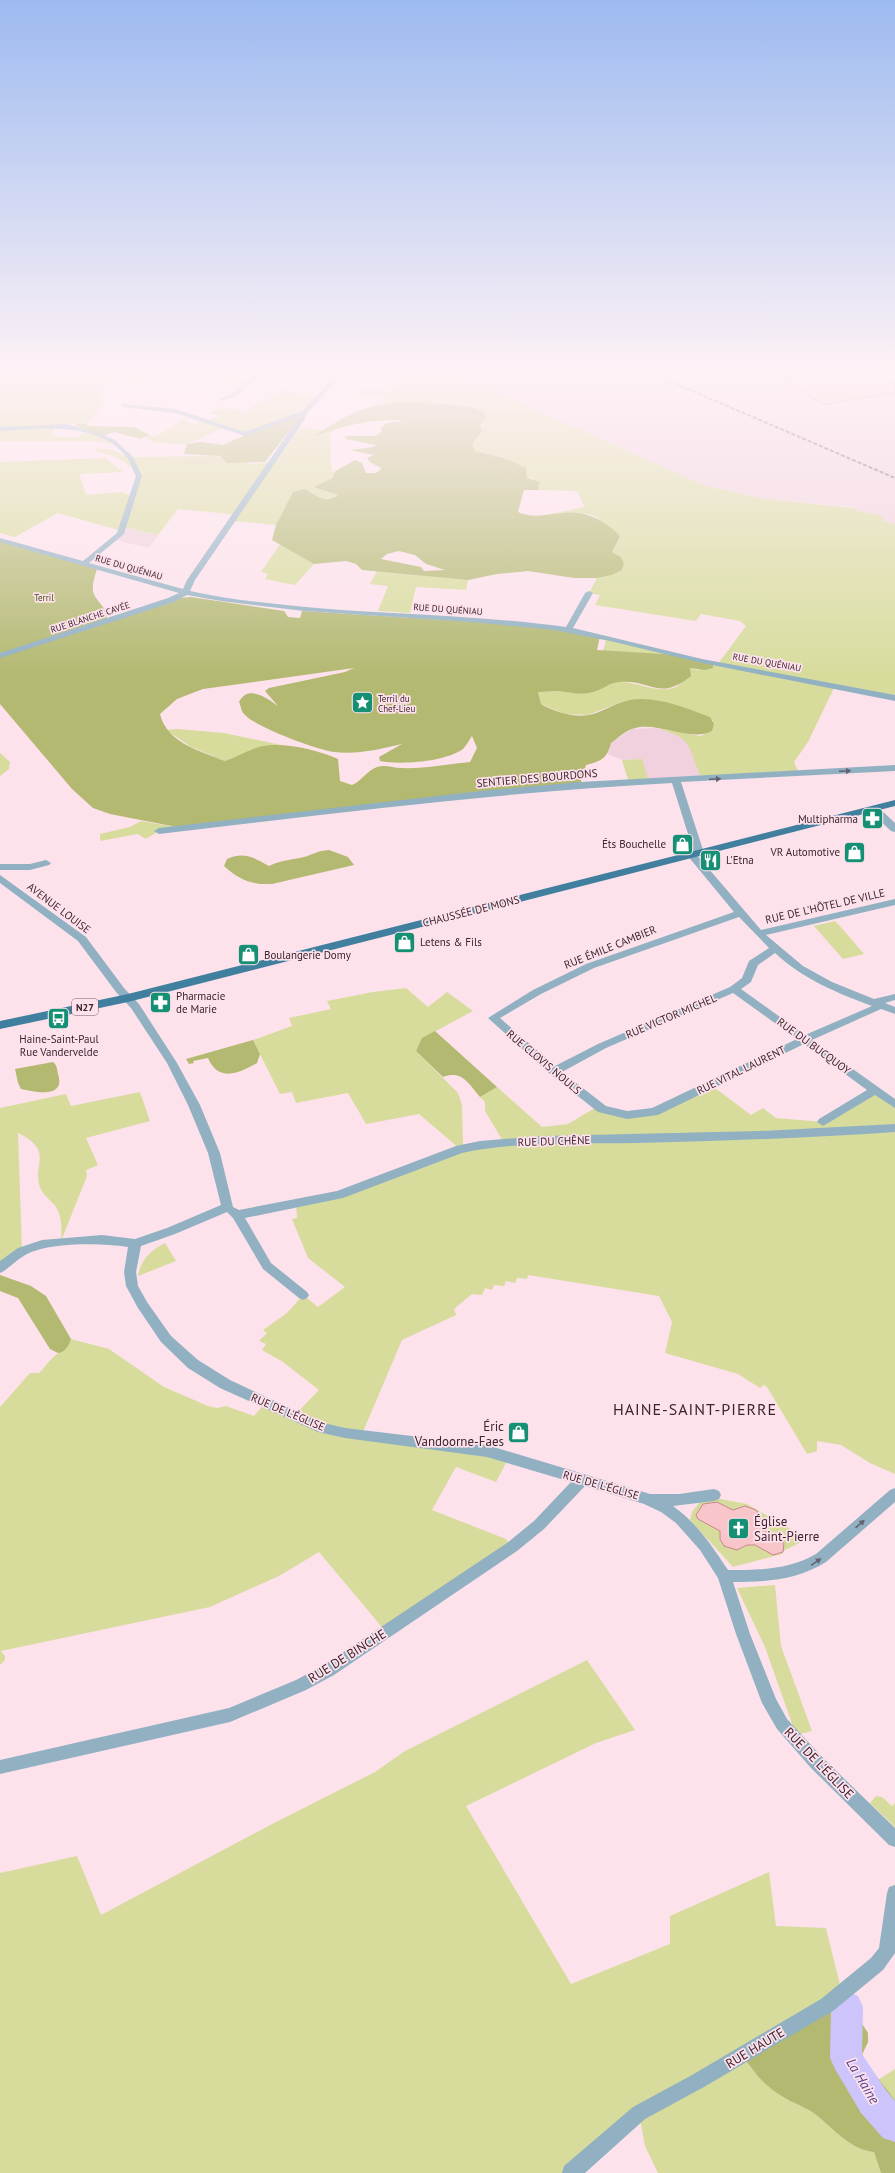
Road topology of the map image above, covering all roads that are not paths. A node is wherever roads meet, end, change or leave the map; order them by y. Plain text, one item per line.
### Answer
1 (138, 473) edge
2 (264, 473) edge
3 (0, 540) edge
4 (83, 564) junction
5 (184, 593) junction
6 (589, 593) dead end
7 (568, 630) junction
8 (0, 656) edge
9 (895, 698) edge
10 (895, 768) edge
11 (676, 781) junction
12 (895, 803) edge
13 (874, 808) junction
14 (895, 829) edge
15 (159, 831) dead end
16 (695, 854) junction
17 (46, 862) dead end
18 (0, 867) edge
19 (0, 878) edge
20 (895, 902) edge
21 (741, 913) junction
22 (760, 933) junction
23 (776, 948) junction
24 (734, 989) junction
25 (895, 997) edge
26 (128, 998) junction
27 (878, 1003) junction
28 (895, 1011) edge
29 (494, 1016) joint
30 (0, 1025) edge
31 (805, 1039) junction
32 (554, 1071) junction
33 (875, 1090) junction
34 (892, 1099) edge
35 (598, 1106) joint
36 (823, 1122) dead end
37 (895, 1128) edge
38 (227, 1207) junction
39 (237, 1215) junction
40 (134, 1243) junction
41 (0, 1268) edge
42 (303, 1295) dead end
43 (582, 1480) junction
44 (895, 1494) edge
45 (714, 1495) dead end
46 (648, 1499) junction
47 (724, 1576) junction
48 (0, 1767) edge
49 (895, 1839) edge
50 (895, 1893) edge
51 (571, 2173) edge

1 - 4 street
2 - 5 street
3 - 4 street, RUE DU QUÉNIAU
4 - 5 street, RUE DU QUÉNIAU
5 - 7 street, RUE DU QUÉNIAU
5 - 8 street, RUE BLANCHE CAVÉE
6 - 7 street
7 - 9 street, RUE DU QUÉNIAU
11 -> 10 street, SENTIER DES BOURDONS
11 - 15 street, SENTIER DES BOURDONS
11 - 16 street
12 - 13 main road, CHAUSSÉE DE MONS / N27
13 - 14 street
13 - 16 main road, CHAUSSÉE DE MONS / N27
16 - 21 street
16 - 26 main road, CHAUSSÉE DE MONS / N27
17 - 18 street
19 - 26 street, AVENUE LOUISE
20 - 22 street, RUE DE L'HÔTEL DE VILLE
21 - 22 street
21 - 29 street, RUE ÉMILE CAMBIER
22 - 23 street
23 - 24 street, RUE VICTOR MICHEL
23 - 27 street
24 - 31 street, RUE DU BUCQUOY
24 - 32 street, RUE VICTOR MICHEL
25 - 27 street, RUE VITAL LAURENT
26 - 30 main road, CHAUSSÉE DE MONS / N27
26 - 38 street, AVENUE LOUISE
27 - 28 street
27 - 31 street, RUE VITAL LAURENT
29 - 32 street, RUE CLOVIS NOULS
31 - 33 street, RUE DU BUCQUOY
31 - 35 street, RUE VITAL LAURENT
32 - 35 street, RUE CLOVIS NOULS
33 - 34 street, RUE DU BUCQUOY
33 - 36 street
37 - 39 street, RUE DU CHÊNE
38 - 39 street
38 - 40 street
39 - 42 street
40 - 41 street
40 - 43 street, RUE DE L'ÉGLISE
43 - 46 street, RUE DE L'ÉGLISE
43 - 48 street, RUE DE BINCHE
47 -> 44 street
45 - 46 street, RUE DE L'ÉGLISE
46 - 47 street, RUE DE L'ÉGLISE
47 - 49 street, RUE DE L'ÉGLISE
50 - 51 street, RUE HAUTE

